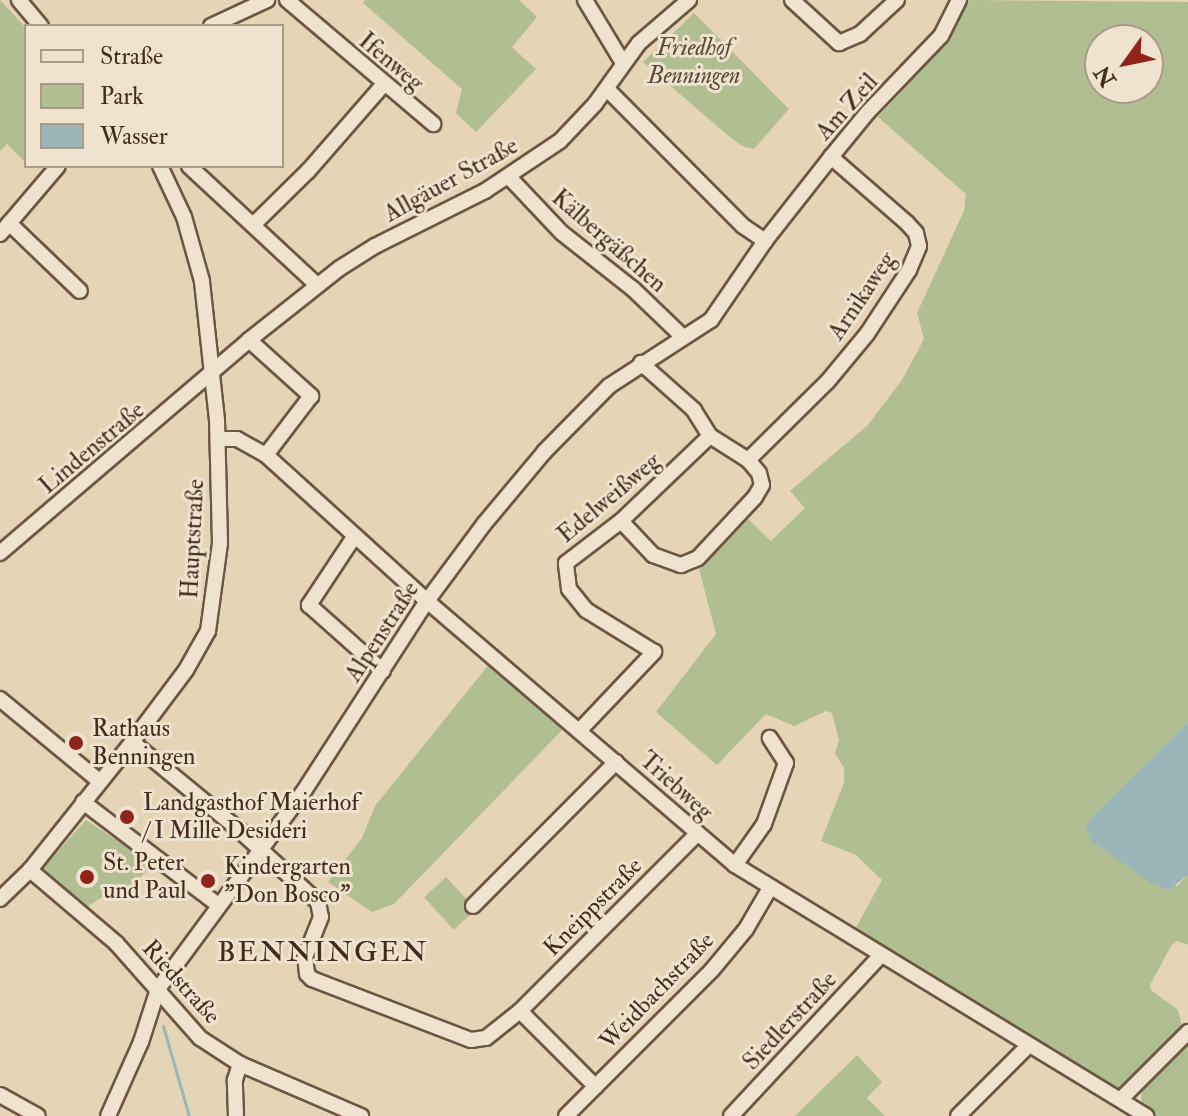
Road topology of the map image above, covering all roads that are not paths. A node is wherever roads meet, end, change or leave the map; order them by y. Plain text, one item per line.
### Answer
1 (19, 0) edge
2 (267, 0) edge
3 (287, 0) edge
4 (585, 0) edge
5 (689, 0) edge
6 (792, 0) edge
7 (897, 0) edge
8 (959, 0) edge
9 (39, 24) edge
10 (215, 24) edge
11 (623, 63) junction
12 (384, 84) junction
13 (607, 89) junction
14 (433, 124) dead end
15 (831, 157) junction
16 (56, 168) edge
17 (161, 168) edge
18 (196, 168) edge
19 (509, 177) junction
20 (254, 224) junction
21 (5, 228) edge
22 (765, 241) junction
23 (317, 285) junction
24 (80, 291) dead end
25 (683, 337) junction
26 (249, 340) junction
27 (641, 363) junction
28 (211, 375) junction
29 (710, 436) junction
30 (218, 439) junction
31 (266, 455) junction
32 (748, 460) junction
33 (621, 521) junction
34 (354, 537) junction
35 (0, 553) edge
36 (427, 601) junction
37 (383, 671) junction
38 (0, 699) edge
39 (580, 730) junction
40 (770, 738) dead end
41 (132, 742) junction
42 (616, 762) junction
43 (99, 781) junction
44 (83, 802) junction
45 (697, 834) junction
46 (259, 851) junction
47 (735, 865) junction
48 (30, 870) junction
49 (770, 888) junction
50 (0, 899) edge
51 (218, 905) junction
52 (473, 906) dead end
53 (881, 955) junction
54 (158, 989) junction
55 (520, 1011) junction
56 (1188, 1032) edge
57 (1029, 1045) junction
58 (240, 1064) junction
59 (596, 1087) junction
60 (0, 1095) edge
61 (1121, 1099) junction
62 (356, 1115) edge
63 (38, 1116) edge
64 (108, 1116) edge
65 (236, 1116) edge
66 (566, 1116) edge
67 (731, 1116) edge
68 (958, 1116) edge
69 (1146, 1116) edge

1 - 9 street
2 - 10 street
3 - 12 street, Ifenweg
4 - 11 street
5 - 11 street, Allgäuer Straße
6 - 7 street
8 - 15 street, Am Zeil
11 - 13 street, Allgäuer Straße
12 - 14 street, Ifenweg
12 - 20 street
13 - 19 street, Allgäuer Straße
13 - 22 street
15 - 22 street, Am Zeil
15 - 32 street, Arnikaweg
16 - 21 street
17 - 28 street, Hauptstraße
18 - 20 street
19 - 23 street, Allgäuer Straße
19 - 25 street, Kälbergäßchen
20 - 23 street
21 - 24 street
22 - 25 street, Am Zeil
23 - 26 street, Allgäuer Straße
25 - 27 street, Alpenstraße
26 - 28 street, Allgäuer Straße
26 - 31 street
27 - 29 street
27 - 36 street, Alpenstraße
28 - 30 street, Hauptstraße
28 - 35 street, Lindenstraße
29 - 32 street
29 - 33 street, Edelweißweg
30 - 31 street, Triebweg
30 - 41 street, Hauptstraße
31 - 34 street, Triebweg
32 - 33 street
33 - 39 street, Edelweißweg
34 - 36 street, Triebweg
34 - 37 street
36 - 37 street, Alpenstraße
36 - 39 street, Triebweg
37 - 46 street, Alpenstraße
38 - 43 street
39 - 42 street, Triebweg
40 - 47 street
41 - 43 street, Hauptstraße
41 - 46 street
42 - 45 street, Triebweg
42 - 52 street
43 - 44 street, Hauptstraße
44 - 48 street, Hauptstraße
44 - 51 street
45 - 47 street, Triebweg
45 - 55 street, Kneippstraße
46 - 51 street, Alpenstraße
46 - 55 street, Kneippstraße
47 - 49 street, Triebweg
48 - 50 street, Hauptstraße
48 - 54 street, Riedstraße
49 - 53 street, Triebweg
49 - 59 street, Weidbachstraße
51 - 54 street, Alpenstraße
53 - 57 street, Triebweg
53 - 67 street, Siedlerstraße
54 - 58 street, Riedstraße
54 - 64 street, Alpenstraße
55 - 59 street
56 - 61 street
57 - 61 street, Triebweg
57 - 68 street
58 - 62 street, Riedstraße
58 - 65 street
59 - 66 street, Weidbachstraße
60 - 63 street
61 - 69 street, Triebweg

